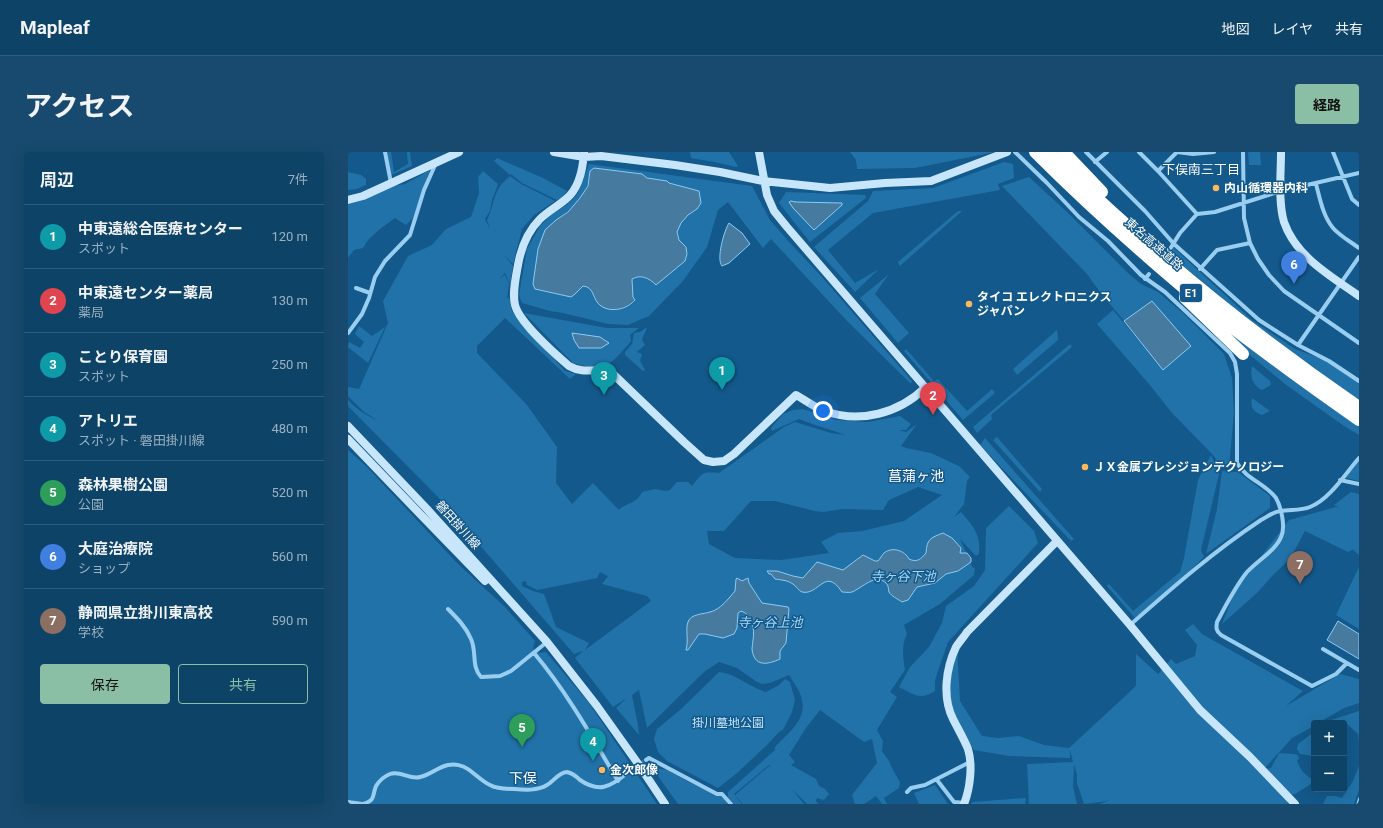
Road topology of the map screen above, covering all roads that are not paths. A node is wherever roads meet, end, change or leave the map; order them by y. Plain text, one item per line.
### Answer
1 (385, 152) edge
2 (459, 152) edge
3 (554, 152) edge
4 (759, 152) edge
5 (1007, 152) edge
6 (1015, 152) edge
7 (1035, 152) edge
8 (1049, 152) edge
9 (1064, 152) edge
10 (1086, 152) edge
11 (1107, 152) edge
12 (1139, 152) edge
13 (1177, 152) edge
14 (1214, 152) edge
15 (1243, 152) edge
16 (1281, 152) edge
17 (1333, 152) edge
18 (584, 154) edge
19 (437, 161) junction
20 (1095, 162) junction
21 (1158, 171) junction
22 (1359, 173) edge
23 (1344, 177) junction
24 (763, 181) junction
25 (391, 183) junction
26 (1316, 184) junction
27 (1281, 191) junction
28 (348, 200) edge
29 (1244, 203) junction
30 (1359, 205) edge
31 (1197, 214) junction
32 (1104, 219) junction
33 (1250, 242) junction
34 (1174, 244) junction
35 (1359, 248) edge
36 (1165, 251) junction
37 (1359, 257) edge
38 (1200, 269) junction
39 (1149, 274) dead end
40 (1145, 279) junction
41 (1340, 283) junction
42 (356, 288) dead end
43 (370, 293) junction
44 (1359, 296) edge
45 (1319, 315) junction
46 (348, 333) edge
47 (1359, 343) edge
48 (1298, 345) junction
49 (1243, 354) dead end
50 (1359, 381) edge
51 (925, 388) junction
52 (1359, 407) edge
53 (348, 419) edge
54 (1359, 420) edge
55 (348, 426) edge
56 (348, 439) edge
57 (348, 442) edge
58 (1359, 458) edge
59 (370, 462) junction
60 (1340, 480) junction
61 (1359, 484) edge
62 (427, 509) junction
63 (1280, 511) junction
64 (1057, 541) junction
65 (448, 609) dead end
66 (1130, 625) junction
67 (547, 642) junction
68 (1323, 649) dead end
69 (534, 653) junction
70 (1347, 664) junction
71 (1359, 670) edge
72 (646, 760) dead end
73 (970, 762) junction
74 (626, 774) tunnel mouth
75 (938, 780) junction
76 (618, 781) junction
77 (907, 792) dead end
78 (348, 802) edge
79 (363, 804) edge
80 (665, 804) edge
81 (731, 804) edge
82 (964, 804) edge
83 (1295, 804) edge

1 - 25 street
2 - 19 street
3 - 18 street
4 - 24 street
5 - 24 street
6 - 40 street
7 - 32 highway, 東名高速道路 / E1
8 - 36 highway, 東名高速道路 / E1
9 - 36 highway
10 - 20 street
11 - 20 street
12 - 21 street
13 - 14 street
13 - 21 street
15 - 29 street
16 - 27 street
17 - 23 street
18 - 24 street
18 - 51 street
19 - 25 street
19 - 43 street
20 - 34 street
21 - 31 street
22 - 23 street
23 - 26 street
23 - 30 street
24 - 51 street
25 - 28 street
26 - 27 street
26 - 35 street
27 - 29 street
27 - 41 street
29 - 31 street
29 - 33 street
31 - 34 street
32 - 49 highway
32 - 54 highway, 東名高速道路 / E1
33 - 38 street
33 - 45 street
34 - 36 street
34 - 38 street
36 - 52 highway, 東名高速道路 / E1
37 - 41 street
38 - 48 street
39 - 40 street
40 - 63 street
41 - 44 street
41 - 45 street
42 - 43 street
43 - 46 street
45 - 47 street
45 - 48 street
48 - 50 street
51 - 64 street
53 - 62 street
55 - 62 street, 磐田掛川線
56 - 59 street, 磐田掛川線
57 - 59 street
58 - 60 street
59 - 67 street, 磐田掛川線
60 - 61 street
60 - 63 street
62 - 67 street, 磐田掛川線
63 - 66 street
63 - 70 street
64 - 66 street
64 - 73 street
65 - 69 street
66 - 83 street
67 - 69 street
67 - 80 street, 磐田掛川線
68 - 70 street
69 - 76 street
70 - 71 street
72 - 81 street
73 - 75 street
73 - 82 street
74 - 76 street
75 - 77 street
75 - 82 street
76 - 79 street
78 - 79 street

